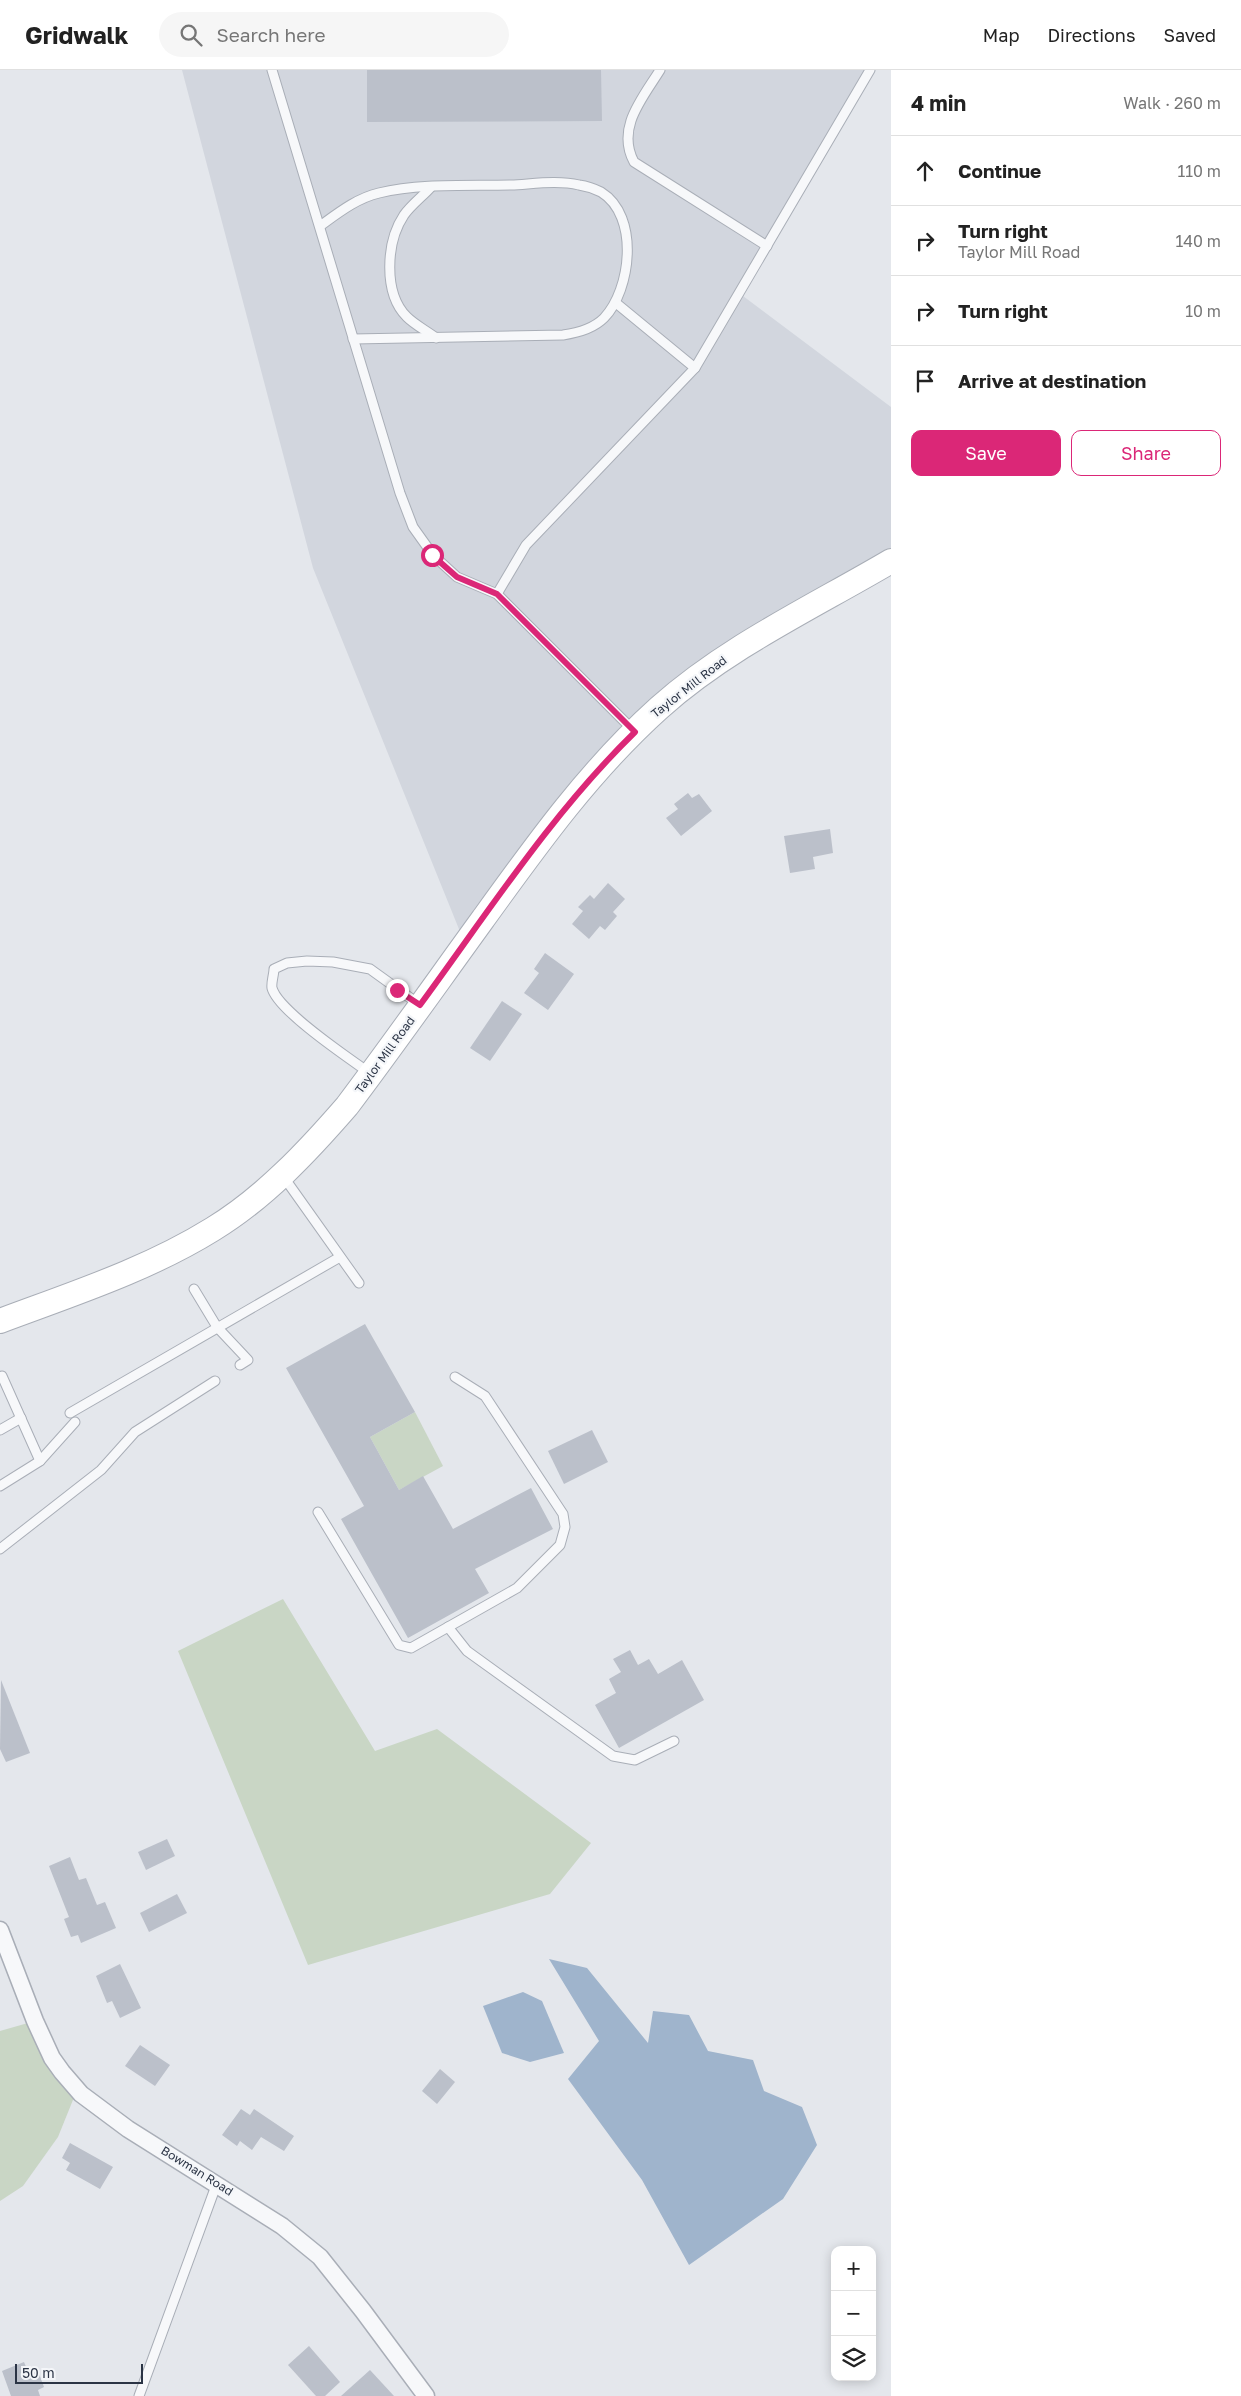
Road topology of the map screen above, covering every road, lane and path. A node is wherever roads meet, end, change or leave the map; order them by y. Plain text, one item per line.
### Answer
1 (272, 70) edge
2 (660, 70) edge
3 (870, 70) edge
4 (432, 187) junction
5 (320, 226) junction
6 (766, 246) junction
7 (616, 303) junction
8 (436, 338) junction
9 (353, 339) junction
10 (695, 368) junction
11 (891, 561) edge
12 (497, 594) junction
13 (635, 732) junction
14 (420, 1005) junction
15 (371, 1075) junction
16 (281, 1174) junction
17 (340, 1257) junction
18 (359, 1283) dead end
19 (194, 1289) dead end
20 (0, 1321) edge
21 (217, 1327) junction
22 (240, 1366) dead end
23 (0, 1377) edge
24 (456, 1377) dead end
25 (215, 1381) dead end
26 (70, 1413) dead end
27 (21, 1418) junction
28 (75, 1422) dead end
29 (0, 1430) edge
30 (40, 1461) junction
31 (0, 1486) edge
32 (318, 1512) dead end
33 (0, 1549) edge
34 (448, 1627) junction
35 (674, 1741) dead end
36 (0, 1930) edge
37 (217, 2183) junction
38 (139, 2396) edge
39 (426, 2396) edge

1 - 5 lane
2 - 6 lane
3 - 6 lane
4 - 5 lane
4 - 7 lane
4 - 8 lane
5 - 9 lane
6 - 10 lane
7 - 8 lane
7 - 10 lane
8 - 9 lane
9 - 12 lane
10 - 12 lane
11 - 13 main road, Taylor Mill Road
12 - 13 lane
13 - 14 main road, Taylor Mill Road
14 - 15 main road, Taylor Mill Road
14 - 15 lane
15 - 16 main road, Taylor Mill Road
16 - 17 lane
16 - 20 main road, Taylor Mill Road
17 - 18 lane
17 - 21 lane
19 - 21 lane
21 - 22 lane
21 - 26 lane
23 - 27 lane
24 - 34 lane
25 - 33 lane
27 - 29 lane
27 - 30 lane
28 - 30 lane
30 - 31 lane
32 - 34 lane
34 - 35 lane
36 - 37 street, Bowman Road
37 - 38 lane
37 - 39 street, Bowman Road

